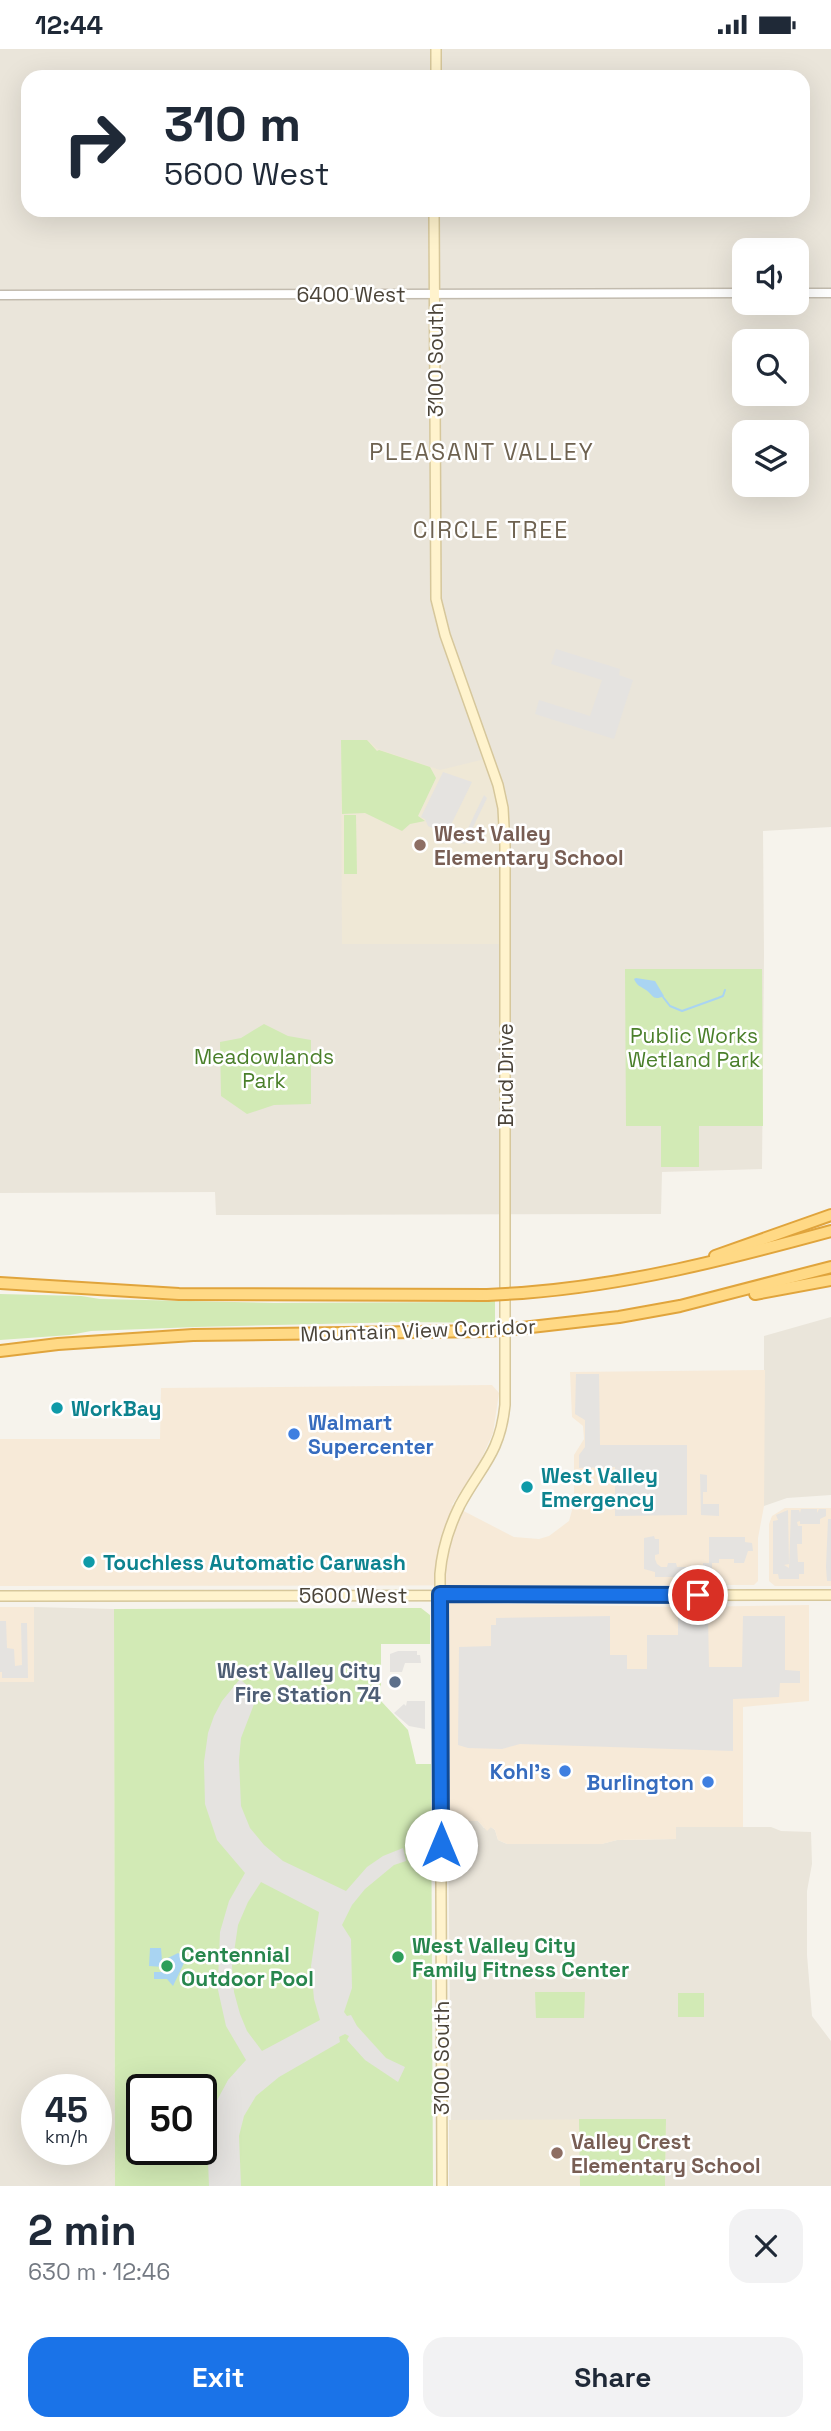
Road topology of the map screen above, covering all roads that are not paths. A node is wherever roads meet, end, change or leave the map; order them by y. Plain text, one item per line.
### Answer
1 (436, 49) edge
2 (436, 70) edge
3 (435, 217) edge
4 (435, 293) junction
5 (732, 293) edge
6 (809, 293) edge
7 (831, 293) edge
8 (0, 295) edge
9 (435, 552) joint
10 (831, 1215) edge
11 (831, 1231) edge
12 (831, 1267) edge
13 (831, 1280) edge
14 (0, 1283) edge
15 (551, 1291) junction
16 (711, 1300) junction
17 (0, 1351) edge
18 (440, 1594) junction
19 (831, 1595) edge
20 (0, 1596) edge
21 (442, 2186) edge

1 - 2 main road
3 - 4 main road, 3100 South
4 - 5 street, 6400 West
4 - 8 street, 6400 West
4 - 9 main road, 3100 South
6 - 7 street
9 - 18 main road, Brud Drive
10 - 15 highway
11 - 15 highway, Mountain View Corridor
12 - 16 highway, Mountain View Corridor
13 - 16 highway
14 - 15 highway, Mountain View Corridor, bridge
16 - 17 highway, Mountain View Corridor, bridge
18 - 19 main road, 5600 West
18 - 20 main road, 5600 West
18 - 21 main road, 3100 South

